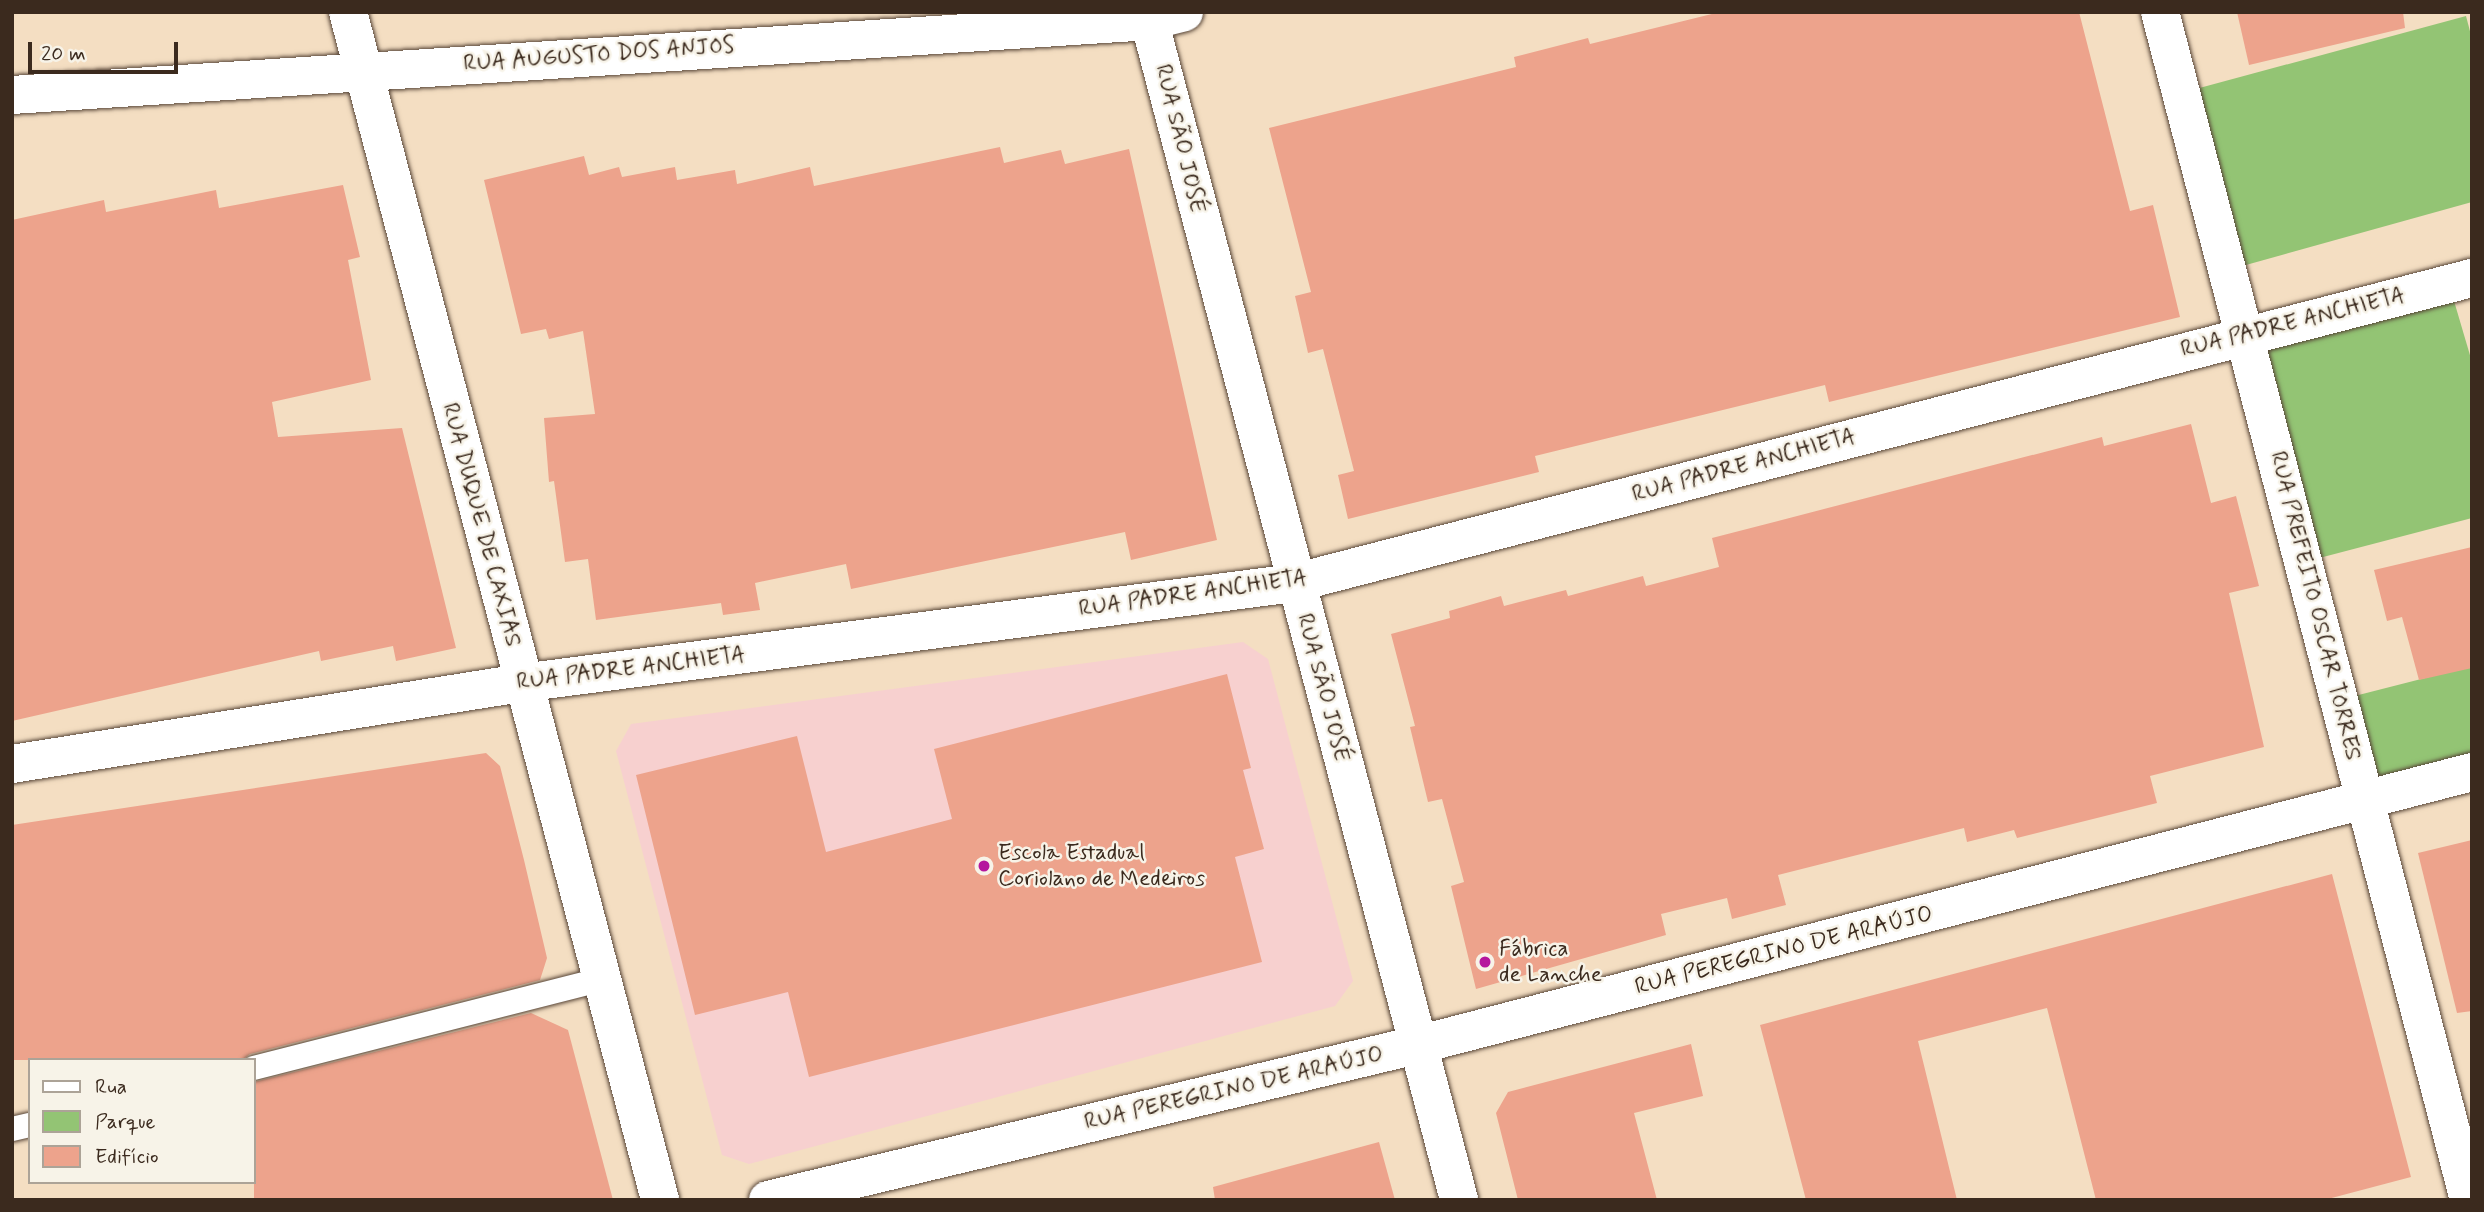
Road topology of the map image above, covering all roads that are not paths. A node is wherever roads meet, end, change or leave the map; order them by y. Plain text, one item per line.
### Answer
1 (348, 12) edge
2 (2160, 12) edge
3 (1160, 15) edge
4 (362, 70) junction
5 (12, 95) edge
6 (2472, 278) edge
7 (2245, 335) junction
8 (1294, 583) junction
9 (521, 683) junction
10 (12, 764) edge
11 (2472, 772) edge
12 (2365, 801) junction
13 (600, 980) junction
14 (1421, 1044) junction
15 (256, 1067) edge
16 (660, 1200) edge
17 (768, 1200) edge
18 (1459, 1200) edge
19 (2469, 1200) edge

1 - 4 street, RUA DUQUE DE CAXIAS
2 - 7 street, RUA PREFEITO OSCAR TORRES
3 - 4 street, RUA AUGUSTO DOS ANJOS
3 - 8 street, RUA SÃO JOSÉ
4 - 5 street, RUA AUGUSTO DOS ANJOS
4 - 9 street, RUA DUQUE DE CAXIAS
6 - 7 street, RUA PADRE ANCHIETA
7 - 8 street, RUA PADRE ANCHIETA
7 - 12 street, RUA PREFEITO OSCAR TORRES
8 - 9 street, RUA PADRE ANCHIETA
8 - 14 street, RUA SÃO JOSÉ
9 - 10 street, RUA PADRE ANCHIETA
9 - 13 street, RUA DUQUE DE CAXIAS
11 - 12 street, RUA PEREGRINO DE ARAÚJO
12 - 14 street, RUA PEREGRINO DE ARAÚJO
12 - 19 street, RUA PREFEITO OSCAR TORRES
13 - 15 lane
13 - 16 street, RUA DUQUE DE CAXIAS
14 - 17 street, RUA PEREGRINO DE ARAÚJO
14 - 18 street, RUA SÃO JOSÉ

